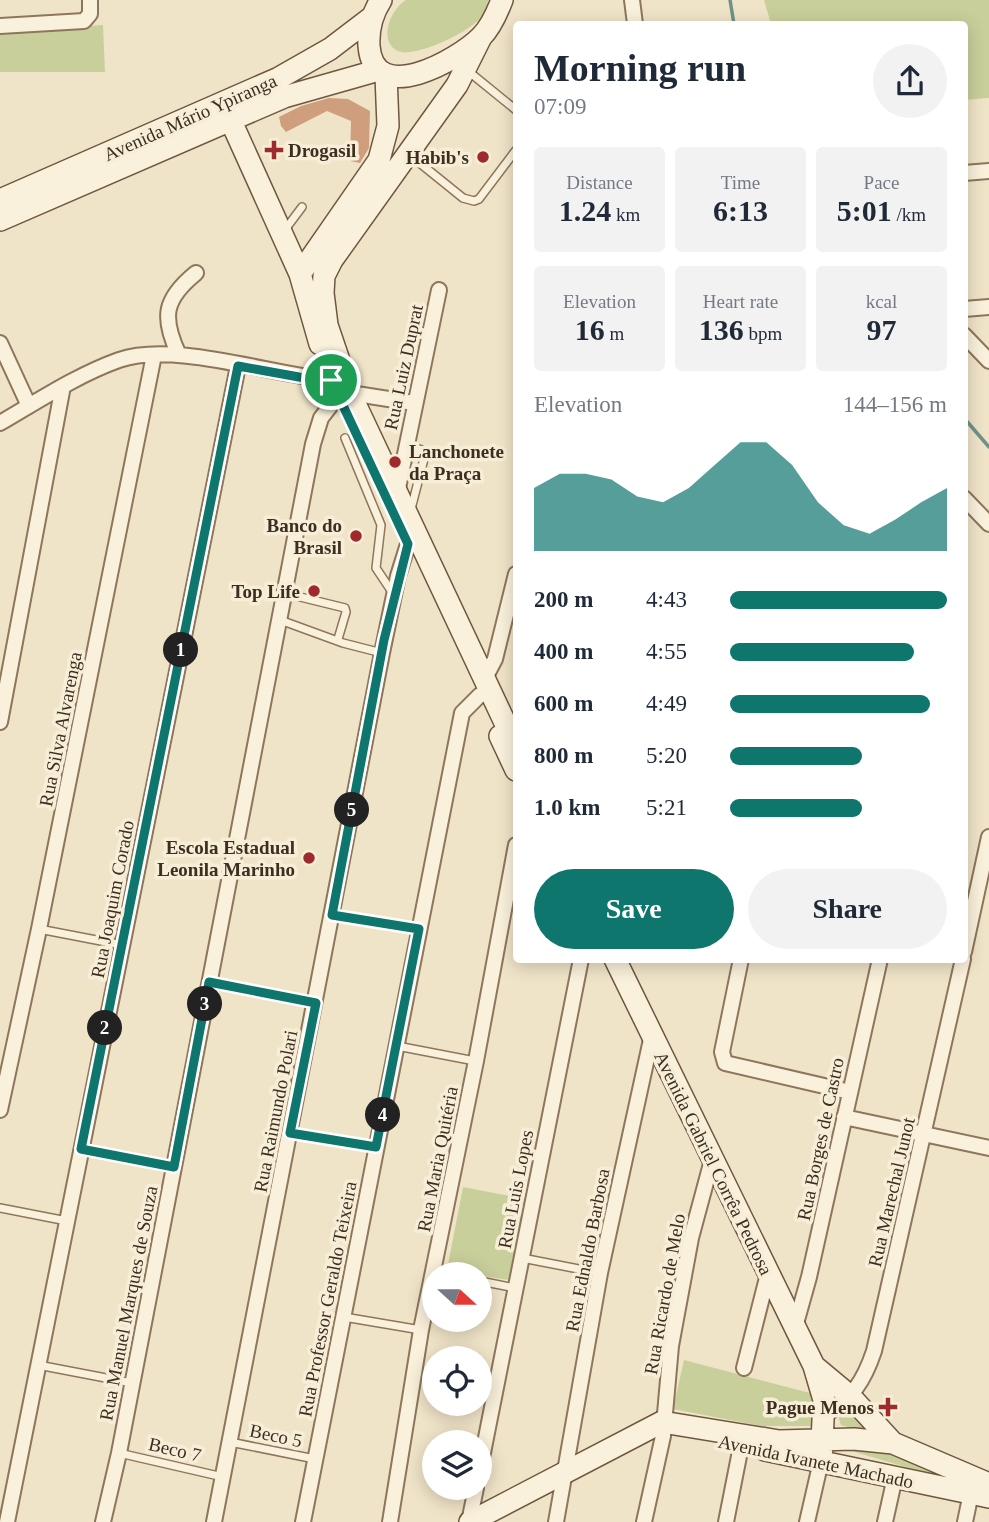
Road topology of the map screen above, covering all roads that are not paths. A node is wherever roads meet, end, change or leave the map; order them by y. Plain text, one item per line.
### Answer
1 (90, 0) edge
2 (519, 0) edge
3 (632, 0) edge
4 (500, 6) edge
5 (376, 9) edge
6 (635, 21) edge
7 (0, 26) edge
8 (481, 37) junction
9 (465, 69) junction
10 (382, 72) junction
11 (513, 108) edge
12 (230, 119) junction
13 (408, 154) junction
14 (513, 154) edge
15 (989, 171) edge
16 (968, 173) edge
17 (0, 200) edge
18 (302, 208) dead end
19 (0, 220) edge
20 (282, 234) junction
21 (197, 273) dead end
22 (300, 274) junction
23 (439, 290) dead end
24 (989, 307) edge
25 (968, 309) edge
26 (968, 339) edge
27 (0, 343) edge
28 (154, 355) junction
29 (178, 355) junction
30 (989, 361) edge
31 (238, 366) junction
32 (63, 386) junction
33 (340, 390) junction
34 (414, 403) junction
35 (29, 406) junction
36 (0, 423) edge
37 (345, 438) dead end
38 (405, 445) junction
39 (397, 493) junction
40 (968, 503) edge
41 (407, 516) junction
42 (989, 524) edge
43 (408, 544) junction
44 (513, 587) edge
45 (284, 593) junction
46 (394, 595) junction
47 (279, 620) junction
48 (338, 639) junction
49 (382, 653) junction
50 (482, 687) junction
51 (0, 722) edge
52 (513, 741) edge
53 (513, 763) edge
54 (989, 837) edge
55 (513, 861) edge
56 (332, 915) junction
57 (39, 929) junction
58 (419, 929) junction
59 (968, 934) edge
60 (122, 945) junction
61 (580, 963) edge
62 (617, 963) edge
63 (740, 963) edge
64 (879, 963) edge
65 (962, 963) edge
66 (209, 982) junction
67 (316, 1003) junction
68 (652, 1035) junction
69 (397, 1046) junction
70 (476, 1061) junction
71 (850, 1092) junction
72 (0, 1110) edge
73 (844, 1117) junction
74 (290, 1133) junction
75 (925, 1133) junction
76 (376, 1147) junction
77 (989, 1148) edge
78 (81, 1149) junction
79 (712, 1160) junction
80 (174, 1167) junction
81 (0, 1208) edge
82 (67, 1221) junction
83 (521, 1258) junction
84 (440, 1262) edge
85 (600, 1273) junction
86 (768, 1274) junction
87 (492, 1283) edge
88 (514, 1288) junction
89 (344, 1317) junction
90 (422, 1327) edge
91 (794, 1328) junction
92 (421, 1330) junction
93 (38, 1365) junction
94 (814, 1366) junction
95 (744, 1368) dead end
96 (133, 1383) junction
97 (850, 1396) junction
98 (825, 1415) junction
99 (663, 1429) junction
100 (487, 1430) edge
101 (230, 1442) junction
102 (893, 1443) junction
103 (741, 1446) junction
104 (822, 1450) junction
105 (119, 1453) junction
106 (315, 1460) junction
107 (937, 1463) junction
108 (565, 1473) junction
109 (223, 1477) junction
110 (895, 1477) junction
111 (924, 1483) junction
112 (983, 1491) edge
113 (474, 1500) edge
114 (7, 1522) edge
115 (103, 1522) edge
116 (214, 1522) edge
117 (303, 1522) edge
118 (390, 1522) edge
119 (470, 1522) edge
120 (556, 1522) edge
121 (644, 1522) edge
122 (726, 1522) edge
123 (807, 1522) edge
124 (885, 1522) edge
125 (965, 1522) edge

1 - 7 street
2 - 4 street
3 - 6 street
4 - 8 street
5 - 10 street
5 - 17 street, Avenida Mário Ypiranga
8 - 9 street
8 - 10 street, Avenida Mário Ypiranga
9 - 11 lane
9 - 13 street
10 - 12 street, Avenida Mário Ypiranga
10 - 22 street
12 - 19 street, Avenida Mário Ypiranga
12 - 20 street
13 - 14 lane
13 - 33 street
15 - 16 street
18 - 20 lane
20 - 22 street
21 - 29 street
22 - 33 street
23 - 34 street, Rua Luiz Duprat
24 - 25 street
26 - 30 street
27 - 35 street
28 - 29 street
28 - 32 street
28 - 57 street, Rua Silva Alvarenga
29 - 31 street
31 - 33 street
31 - 60 street, Rua Joaquim Corado
32 - 35 street
32 - 51 street
33 - 34 street
33 - 39 street
33 - 43 street
33 - 45 street, Rua Manuel Marques de Souza
34 - 38 street, Rua Luiz Duprat
35 - 36 street
37 - 46 lane
38 - 39 street, Rua Luiz Duprat
38 - 41 lane
39 - 41 street
40 - 42 street
41 - 50 street
43 - 46 street, Rua Raimundo Polari
43 - 50 street
44 - 50 street
45 - 47 street, Rua Manuel Marques de Souza
45 - 48 lane
46 - 49 street, Rua Raimundo Polari
47 - 48 lane
47 - 66 street, Rua Manuel Marques de Souza
48 - 49 lane
49 - 56 street, Rua Raimundo Polari
50 - 52 street
50 - 53 street
50 - 58 street, Rua Professor Geraldo Teixeira
54 - 59 street
55 - 70 street, Rua Maria Quitéria
56 - 58 lane
56 - 67 street, Rua Raimundo Polari
57 - 60 lane
57 - 72 street, Rua Silva Alvarenga
58 - 69 street, Rua Professor Geraldo Teixeira
60 - 78 street, Rua Joaquim Corado
61 - 83 street, Rua Luis Lopes
62 - 68 street, Avenida Gabriel Corrêa Pedrosa
63 - 71 street
64 - 71 street, Rua Borges de Castro
65 - 75 street, Rua Marechal Junot
66 - 67 lane
66 - 80 street, Rua Manuel Marques de Souza
67 - 74 street, Rua Raimundo Polari
68 - 79 street, Avenida Gabriel Corrêa Pedrosa
68 - 85 street, Rua Ednaldo Barbosa
69 - 70 lane
69 - 76 street, Rua Professor Geraldo Teixeira
70 - 84 street, Rua Maria Quitéria
71 - 73 street, Rua Borges de Castro
73 - 75 street
73 - 91 street, Rua Borges de Castro
74 - 76 lane
74 - 101 street, Rua Raimundo Polari
75 - 77 street
75 - 97 street, Rua Marechal Junot
76 - 89 street, Rua Professor Geraldo Teixeira
78 - 80 lane
78 - 82 street, Rua Joaquim Corado
79 - 86 street, Avenida Gabriel Corrêa Pedrosa
79 - 99 street, Rua Ricardo de Melo
80 - 96 street, Rua Manuel Marques de Souza
81 - 82 lane
82 - 93 street, Rua Joaquim Corado
83 - 85 lane
83 - 88 street, Rua Luis Lopes
85 - 108 street, Rua Ednaldo Barbosa
86 - 91 street, Avenida Gabriel Corrêa Pedrosa
86 - 95 street
87 - 88 lane
88 - 100 street, Rua Luis Lopes
89 - 92 lane
89 - 106 street, Rua Professor Geraldo Teixeira
90 - 92 street, Rua Maria Quitéria
91 - 94 street, Avenida Gabriel Corrêa Pedrosa
92 - 118 street, Rua Maria Quitéria
93 - 96 lane
93 - 114 street, Rua Joaquim Corado
94 - 97 street, Avenida Gabriel Corrêa Pedrosa
94 - 98 street, Avenida Gabriel Corrêa Pedrosa
96 - 105 street, Rua Manuel Marques de Souza
97 - 98 street, Rua Marechal Junot
97 - 102 street, Avenida Gabriel Corrêa Pedrosa
98 - 104 street, Avenida Gabriel Corrêa Pedrosa
99 - 103 street, Avenida Ivanete Machado
99 - 104 street, Avenida Ivanete Machado
99 - 108 street, Avenida Ivanete Machado
99 - 121 street, Rua Ricardo de Melo
101 - 106 lane, Beco 5
101 - 109 street, Rua Raimundo Polari
102 - 104 street, Avenida Ivanete Machado
102 - 107 street, Avenida Ivanete Machado
103 - 104 street, Avenida Ivanete Machado
103 - 122 street
104 - 110 street, Avenida Ivanete Machado
104 - 123 street
105 - 109 lane, Beco 7
105 - 115 street, Rua Manuel Marques de Souza
106 - 117 street, Rua Professor Geraldo Teixeira
107 - 111 street
107 - 112 street, Avenida Ivanete Machado
108 - 119 street, Avenida Ivanete Machado
108 - 120 street, Rua Ednaldo Barbosa
109 - 116 street, Rua Raimundo Polari
110 - 111 street, Avenida Ivanete Machado
110 - 124 street
111 - 112 street, Avenida Ivanete Machado
112 - 125 street
113 - 119 street

